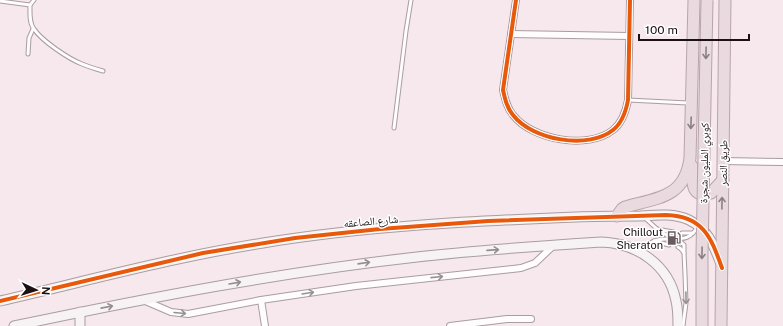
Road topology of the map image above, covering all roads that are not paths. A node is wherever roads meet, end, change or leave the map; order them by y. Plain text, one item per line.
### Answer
1 (34, 0) edge
2 (411, 0) edge
3 (516, 0) edge
4 (630, 0) edge
5 (694, 0) edge
6 (707, 0) edge
7 (725, 0) edge
8 (0, 1) edge
9 (30, 5) junction
10 (33, 29) junction
11 (511, 34) junction
12 (629, 36) junction
13 (28, 54) dead end
14 (103, 71) dead end
15 (628, 100) junction
16 (692, 103) junction
17 (394, 128) dead end
18 (690, 158) junction
19 (723, 161) junction
20 (783, 162) edge
21 (723, 180) junction
22 (617, 216) junction
23 (642, 216) junction
24 (699, 226) junction
25 (657, 229) junction
26 (673, 232) dead end
27 (682, 233) dead end
28 (693, 233) junction
29 (654, 241) junction
30 (670, 245) dead end
31 (553, 246) junction
32 (678, 247) dead end
33 (637, 250) junction
34 (684, 254) junction
35 (722, 268) junction
36 (143, 300) junction
37 (261, 300) junction
38 (0, 301) edge
39 (80, 312) junction
40 (531, 319) dead end
41 (53, 322) edge
42 (14, 326) edge
43 (80, 326) edge
44 (265, 326) edge
45 (450, 326) edge
46 (678, 326) edge
47 (683, 326) edge
48 (702, 326) edge
49 (721, 326) edge

1 - 9 lane
2 - 17 lane
3 - 11 street
4 - 12 street
5 - 16 highway
6 -> 48 highway, كوبري المليون شجرة, bridge
7 - 19 highway, طريق النصر
8 - 9 lane
9 - 10 lane
10 - 13 lane
10 - 14 lane
11 - 12 street
11 - 15 street
12 - 15 street
15 - 16 lane
16 -> 18 highway
18 - 21 highway
18 - 22 highway
19 - 20 street
19 - 21 highway, طريق النصر
35 -> 21 highway, طريق النصر
22 - 23 street, شارع الصاعقه
22 - 38 street, شارع الصاعقه
23 - 24 street, شارع الصاعقه
23 - 25 lane
24 - 28 lane
24 - 35 street, شارع الصاعقه
25 - 26 lane
25 - 28 lane
27 - 28 lane
29 - 30 lane
29 - 33 lane
29 - 34 lane
31 - 33 street
36 -> 31 street
37 -> 31 street
32 - 34 lane
33 - 46 street
34 -> 47 lane
35 - 49 highway, طريق النصر
36 -> 37 street
39 -> 36 street
37 - 44 street
39 - 41 street
39 - 43 street
40 - 45 street
41 - 42 street

